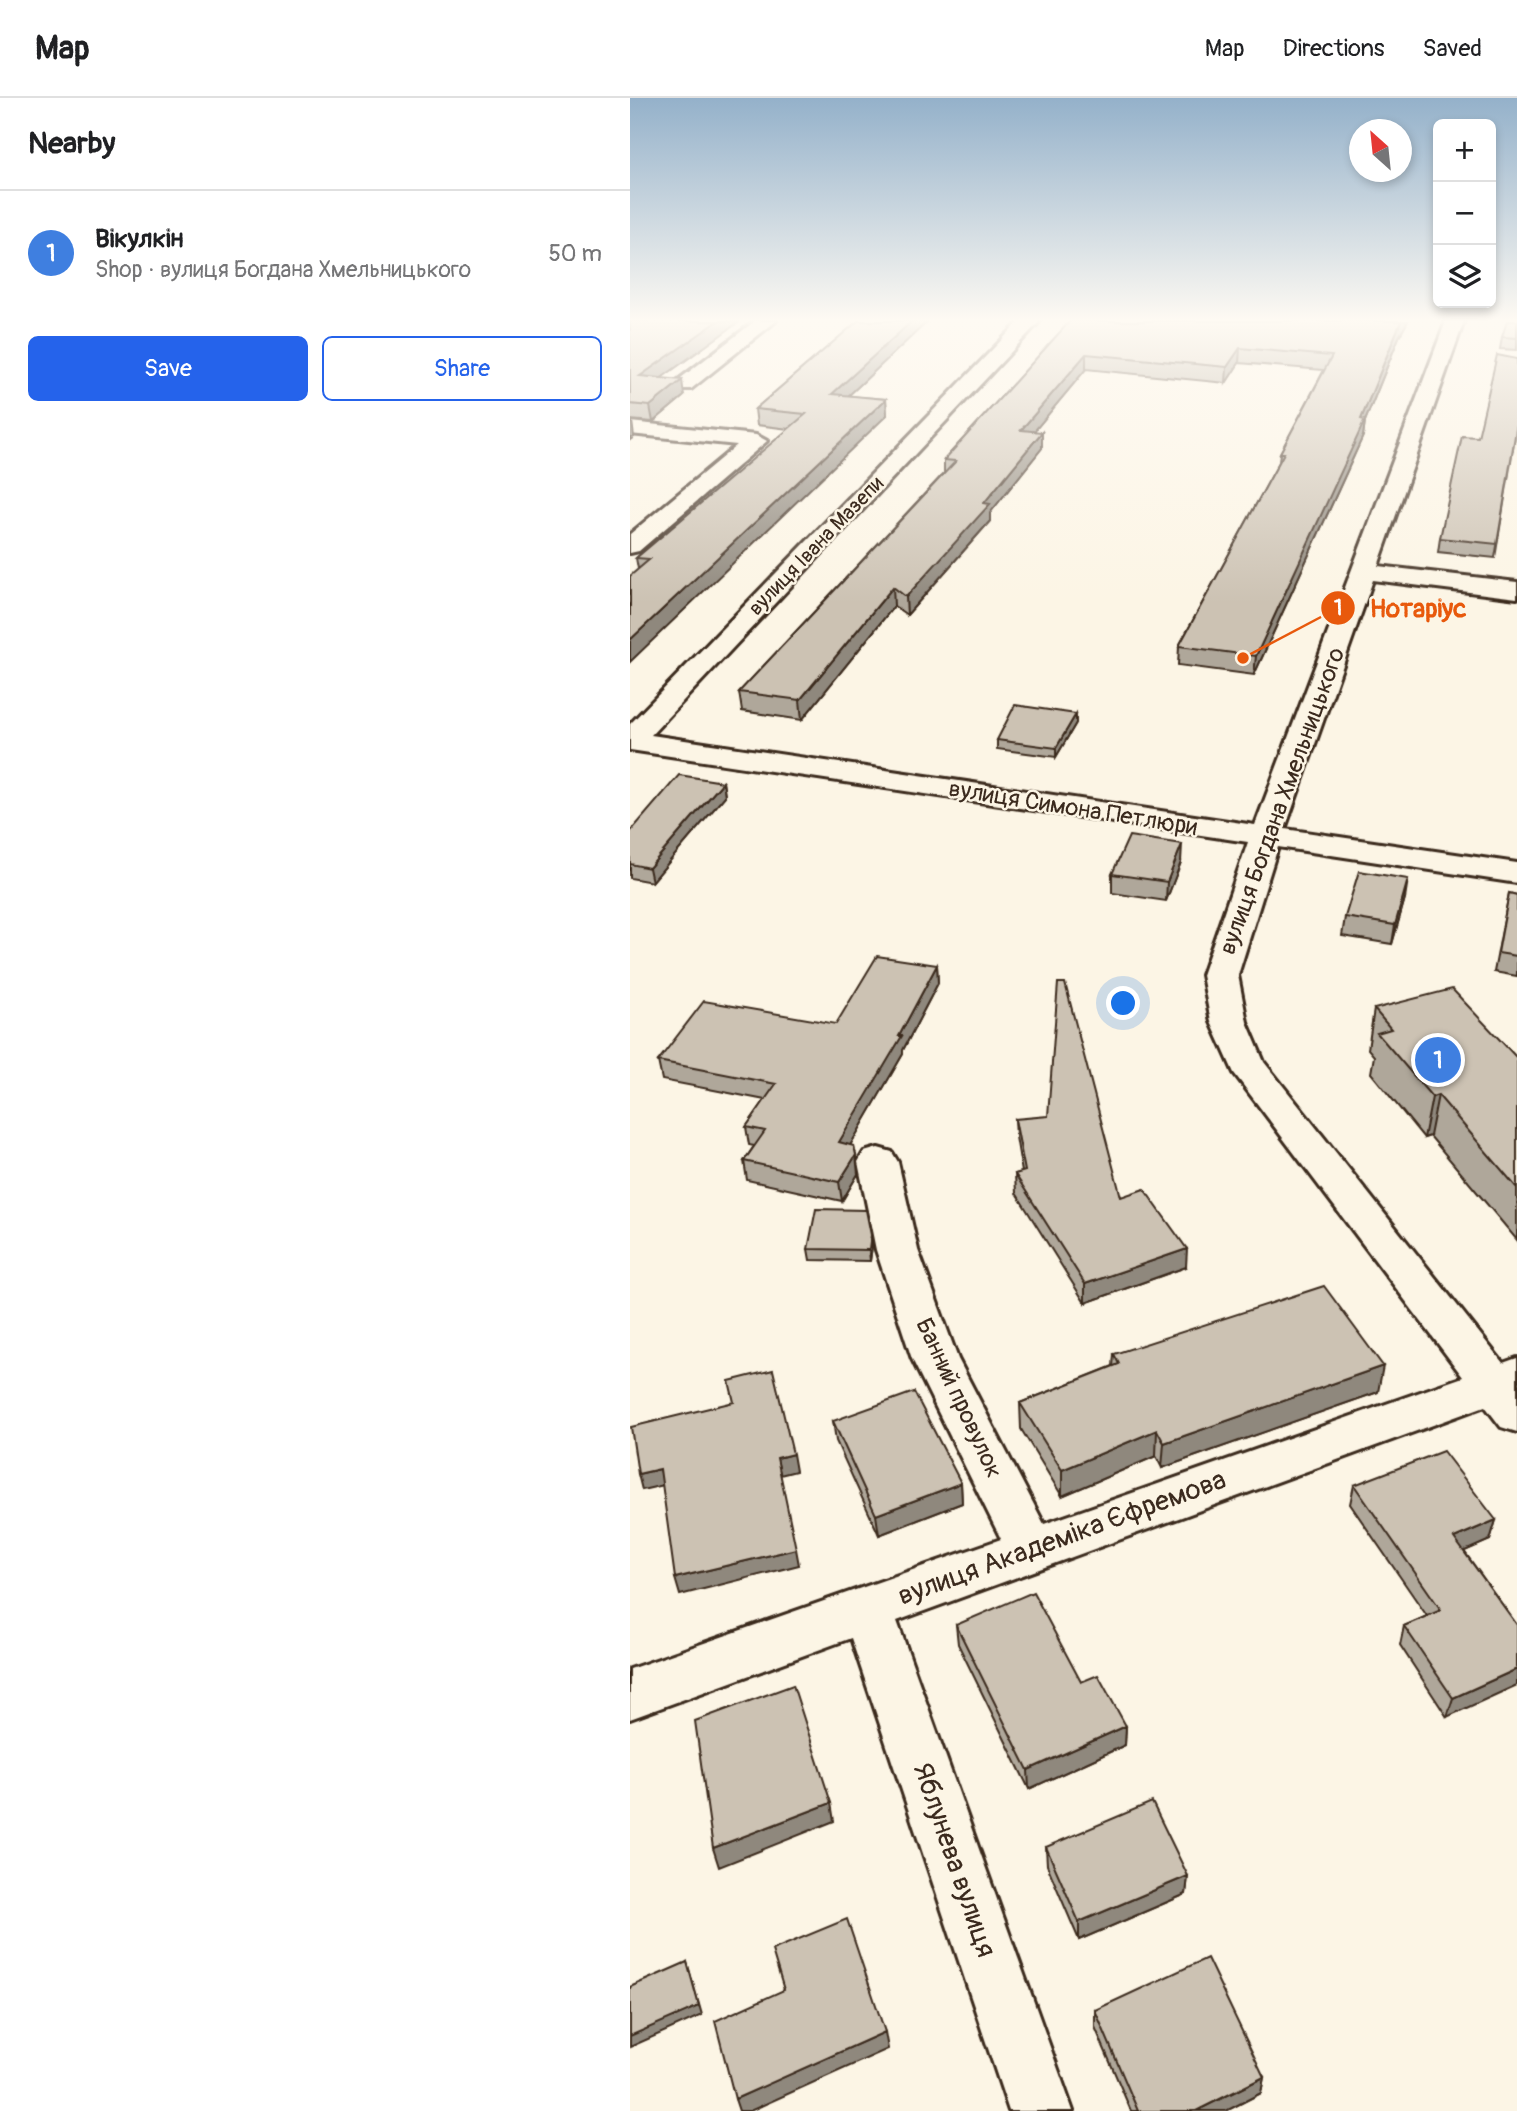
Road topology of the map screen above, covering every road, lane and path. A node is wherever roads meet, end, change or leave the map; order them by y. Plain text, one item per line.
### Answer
1 (941, 415) edge
2 (1422, 415) edge
3 (630, 428) edge
4 (630, 547) edge
5 (1366, 572) junction
6 (1517, 590) edge
7 (630, 741) edge
8 (1267, 837) junction
9 (1517, 873) edge
10 (878, 1162) dead end
11 (1510, 1391) edge
12 (1031, 1549) junction
13 (867, 1609) junction
14 (630, 1694) edge
15 (1041, 2111) edge

1 - 7 street, вулиця Івана Мазепи
2 - 5 street, вулиця Богдана Хмельницького
3 - 4 street
5 - 6 street
5 - 8 street, вулиця Богдана Хмельницького
7 - 8 street, вулиця Симона Петлюри
8 - 9 street, вулиця Симона Петлюри
8 - 11 street, вулиця Богдана Хмельницького
10 - 12 street, Банний провулок
11 - 12 street, вулиця Академіка Єфремова
12 - 13 street, вулиця Академіка Єфремова
13 - 14 street, вулиця Академіка Єфремова
13 - 15 street, Яблунева вулиця

